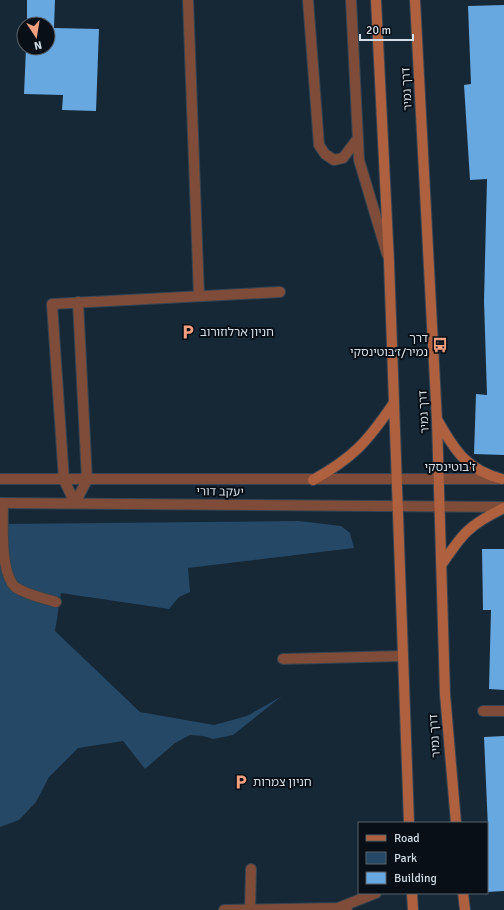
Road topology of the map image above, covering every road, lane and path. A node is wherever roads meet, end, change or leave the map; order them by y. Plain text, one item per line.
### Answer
1 (188, 0) edge
2 (308, 0) edge
3 (351, 0) edge
4 (376, 0) edge
5 (415, 0) edge
6 (358, 138) junction
7 (389, 262) junction
8 (280, 292) dead end
9 (199, 296) junction
10 (78, 302) junction
11 (393, 404) junction
12 (437, 421) junction
13 (0, 479) edge
14 (439, 479) junction
15 (503, 479) edge
16 (64, 480) junction
17 (87, 480) junction
18 (313, 480) junction
19 (397, 480) junction
20 (2, 503) edge
21 (75, 503) junction
22 (398, 507) junction
23 (440, 507) junction
24 (504, 508) edge
25 (442, 564) junction
26 (56, 602) dead end
27 (402, 656) junction
28 (282, 659) dead end
29 (483, 711) dead end
30 (504, 711) edge
31 (409, 822) edge
32 (456, 822) edge
33 (251, 869) dead end
34 (374, 894) edge
35 (412, 894) edge
36 (463, 894) edge
37 (343, 909) edge
38 (224, 910) edge
39 (250, 910) edge
40 (413, 910) edge
41 (465, 910) edge

1 - 9 street
2 - 6 street
3 - 6 street
4 - 7 main road
5 - 12 main road, דרך נמיר
6 - 7 street
7 - 11 main road
8 - 9 street
9 - 10 street
10 - 16 street
10 - 17 street
11 - 18 main road
11 - 19 main road
12 - 14 main road, דרך נמיר
12 - 15 main road
13 - 16 street, יעקב דורי
14 - 15 street, ז'בוטינסקי
14 - 19 street, ז'בוטינסקי
14 - 23 main road, דרך נמיר
16 - 17 street, יעקב דורי
16 - 21 street
17 - 18 street, יעקב דורי
17 - 21 street
18 - 19 street, יעקב דורי
19 - 22 main road
20 - 21 street, יעקב דורי
20 - 26 street
21 - 22 street, יעקב דורי
22 - 23 street, יעקב דורי
22 - 27 main road
23 - 24 street
23 - 25 main road, דרך נמיר
24 - 25 main road
25 - 32 main road, דרך נמיר
27 - 28 street
27 - 31 main road
29 - 30 street
33 - 39 street
34 - 37 street
35 - 40 main road
36 - 41 main road
37 - 39 street
38 - 39 street

